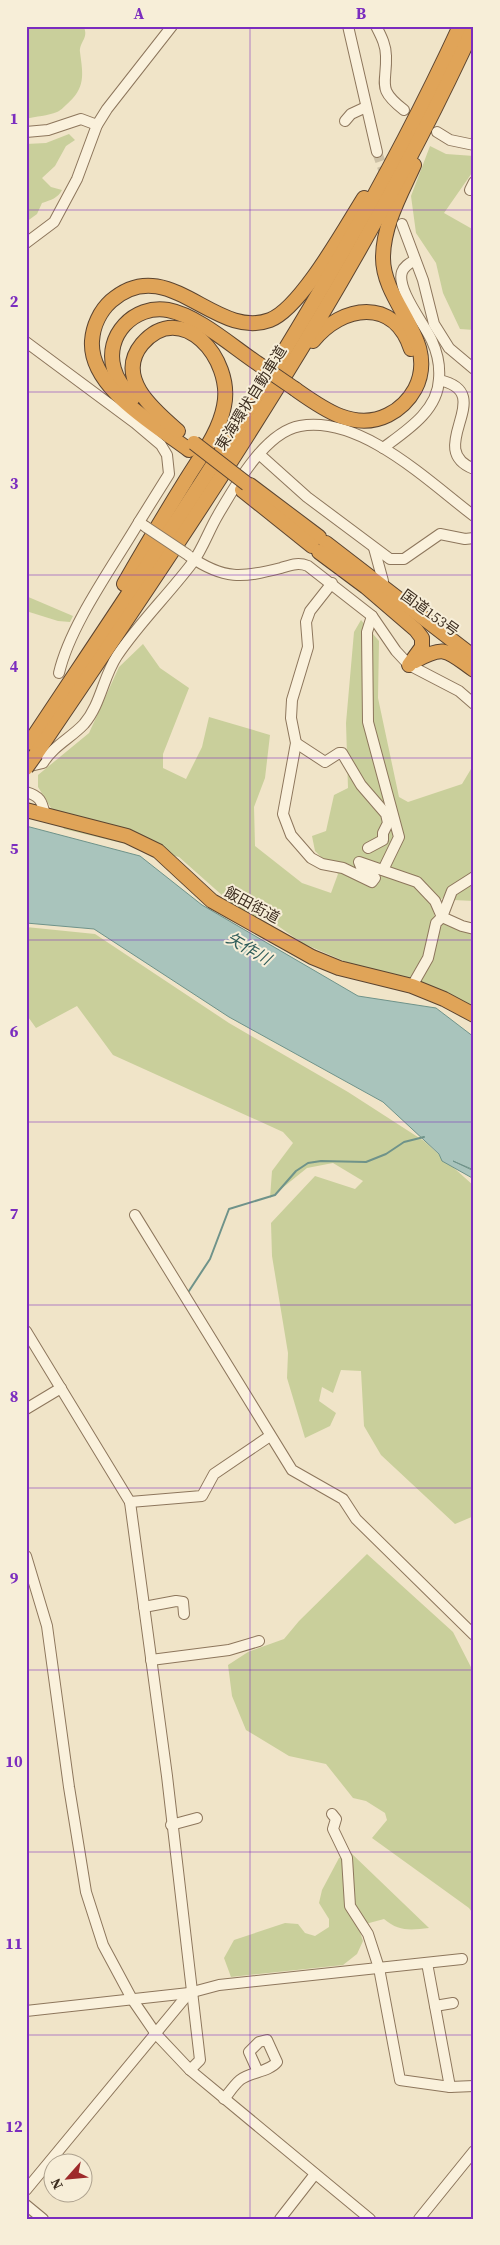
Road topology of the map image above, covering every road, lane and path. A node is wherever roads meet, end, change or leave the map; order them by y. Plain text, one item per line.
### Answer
1 (172, 26) edge
2 (349, 26) edge
3 (376, 26) edge
4 (474, 27) edge
5 (462, 33) edge
6 (366, 107) junction
7 (404, 110) dead end
8 (345, 121) dead end
9 (98, 125) junction
10 (26, 132) edge
11 (437, 132) dead end
12 (474, 145) edge
13 (377, 152) tunnel mouth
14 (402, 224) dead end
15 (26, 243) edge
16 (415, 260) junction
17 (26, 342) edge
18 (263, 363) junction
19 (474, 369) edge
20 (440, 380) junction
21 (297, 386) junction
22 (119, 396) junction
23 (178, 431) junction
24 (192, 446) junction
25 (383, 448) junction
26 (259, 454) junction
27 (474, 469) edge
28 (215, 485) junction
29 (474, 516) edge
30 (142, 524) junction
31 (474, 538) edge
32 (319, 544) junction
33 (374, 548) junction
34 (191, 558) junction
35 (336, 586) junction
36 (366, 587) junction
37 (380, 587) junction
38 (372, 616) junction
39 (474, 657) edge
40 (410, 664) junction
41 (474, 668) edge
42 (59, 672) dead end
43 (474, 704) edge
44 (54, 706) junction
45 (296, 743) junction
46 (31, 751) edge
47 (26, 768) edge
48 (26, 792) edge
49 (26, 810) edge
50 (45, 815) junction
51 (368, 848) dead end
52 (383, 870) junction
53 (474, 877) edge
54 (442, 917) junction
55 (474, 929) edge
56 (412, 986) junction
57 (474, 1015) edge
58 (135, 1215) dead end
59 (26, 1331) edge
60 (61, 1388) junction
61 (26, 1409) edge
62 (270, 1436) junction
63 (130, 1502) junction
64 (26, 1556) edge
65 (144, 1607) junction
66 (184, 1614) dead end
67 (474, 1634) edge
68 (259, 1641) dead end
69 (151, 1660) junction
70 (332, 1814) dead end
71 (198, 1818) dead end
72 (171, 1825) junction
73 (462, 1959) dead end
74 (427, 1963) junction
75 (379, 1968) junction
76 (191, 1993) junction
77 (132, 1999) junction
78 (453, 2003) dead end
79 (435, 2006) junction
80 (26, 2011) edge
81 (156, 2034) junction
82 (190, 2070) junction
83 (258, 2072) dead end
84 (474, 2086) edge
85 (450, 2087) junction
86 (224, 2099) junction
87 (474, 2151) edge
88 (315, 2174) junction
89 (26, 2190) edge
90 (26, 2205) edge
91 (43, 2219) edge
92 (280, 2219) edge
93 (370, 2219) edge
94 (419, 2219) edge

1 - 9 street
2 - 6 street
3 - 7 street
4 - 5 highway, 東海環状自動車道
5 - 21 highway
5 - 22 highway
5 - 28 highway, 東海環状自動車道
5 - 44 highway, 東海環状自動車道
6 - 8 street
6 - 13 street
9 - 10 street
9 - 15 street
11 - 12 street
14 - 16 street
16 - 19 street
16 - 20 street
17 - 30 street
18 - 21 highway, bridge
18 - 22 highway
18 - 23 highway
20 - 25 street
20 - 27 street
21 - 28 highway
22 - 24 highway
23 - 24 highway
23 - 44 highway
24 - 32 highway
25 - 26 street
25 - 29 street
26 - 33 street
26 - 34 street
28 - 46 highway, 東海環状自動車道
30 - 34 street, bridge
30 - 42 street
31 - 33 street
32 - 36 highway
32 - 37 highway, 国道153号
33 - 37 street
34 - 35 street
34 - 47 street
35 - 36 street
35 - 38 street
35 - 45 street
36 - 40 highway
36 - 41 highway, 国道153号
37 - 39 highway, 国道153号
38 - 40 street
38 - 52 street
40 - 41 highway
40 - 43 street
44 - 46 highway, 東海環状自動車道
45 - 51 street
45 - 52 street
46 - 47 highway, 東海環状自動車道, bridge
48 - 50 street
49 - 50 highway, 飯田街道
50 - 56 highway, 飯田街道
52 - 54 street
53 - 54 street
54 - 55 street
54 - 56 street
56 - 57 highway, 飯田街道
58 - 62 street
59 - 60 street
60 - 61 street
60 - 63 street
62 - 63 street
62 - 67 street
63 - 65 street
64 - 77 street
65 - 66 street
65 - 69 street
68 - 69 street
69 - 72 street
70 - 75 street
71 - 72 street
72 - 76 street
73 - 74 street
74 - 75 street
74 - 79 street
75 - 76 street
75 - 85 street
76 - 77 street
76 - 81 street
76 - 82 street
77 - 80 street
77 - 81 street
78 - 79 street
79 - 85 street
81 - 82 street
81 - 89 street
82 - 86 street
83 - 86 street
84 - 85 street
86 - 88 street
87 - 94 street
88 - 92 street
88 - 93 street
90 - 91 street

